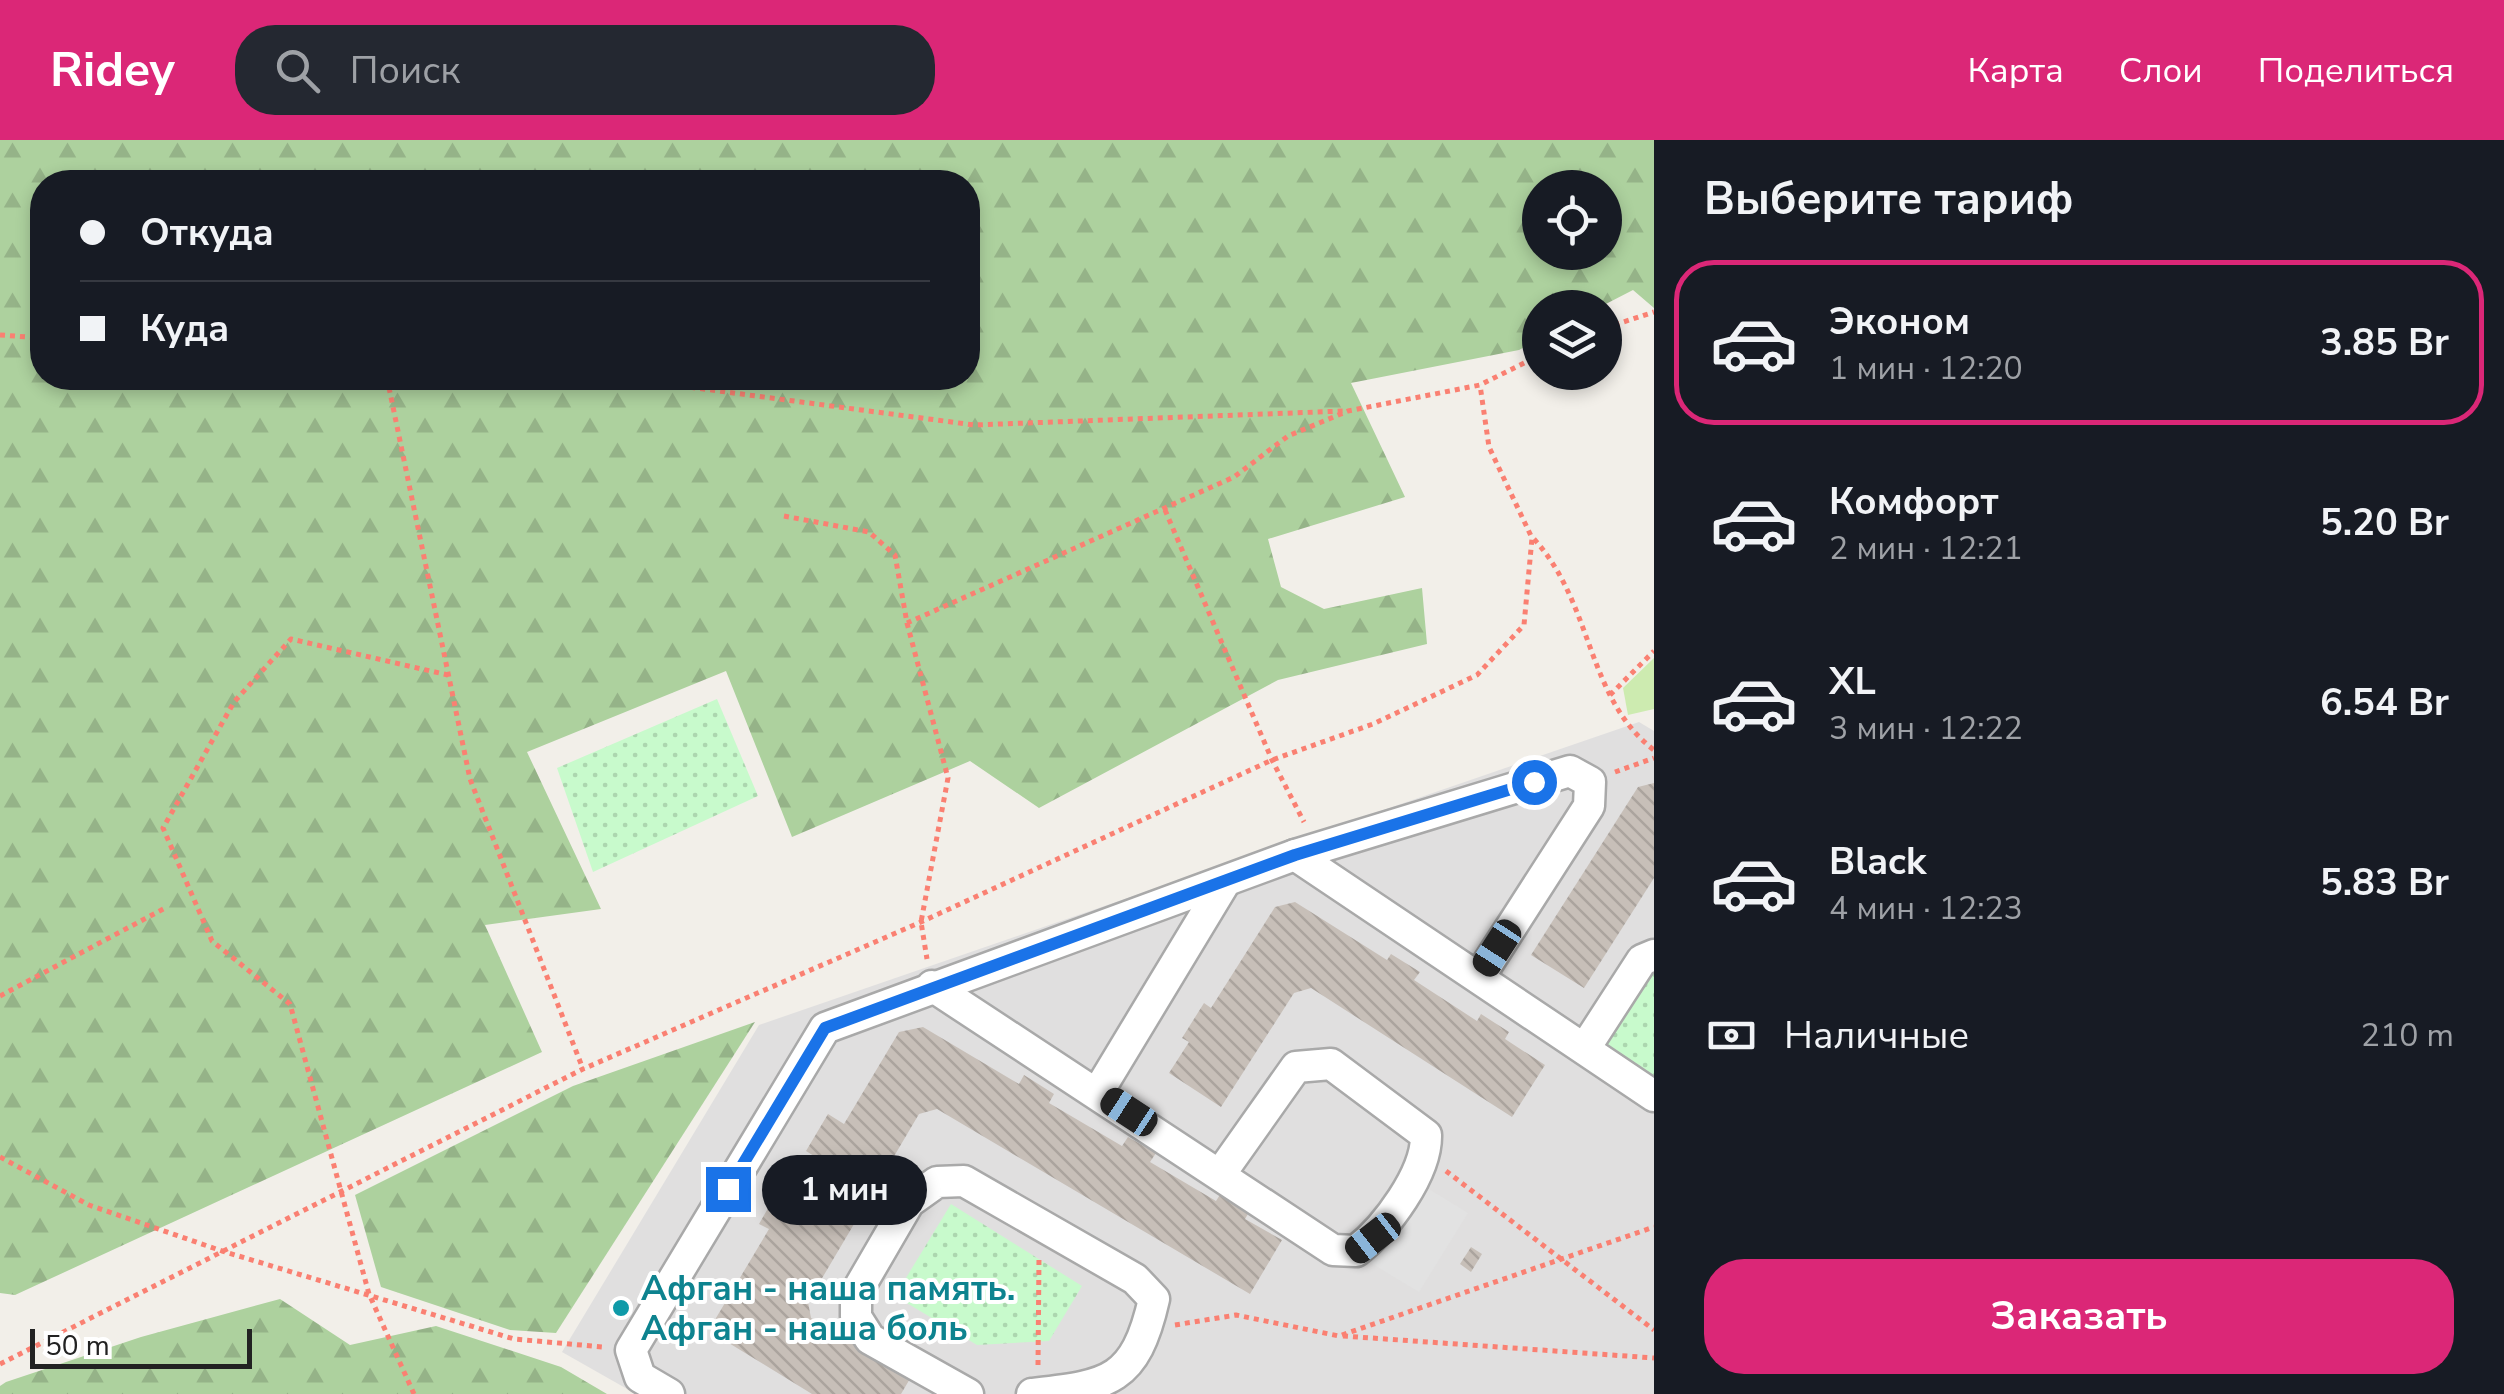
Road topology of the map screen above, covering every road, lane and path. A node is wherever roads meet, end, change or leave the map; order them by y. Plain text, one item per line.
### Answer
1 (1654, 312) edge
2 (1622, 322) edge
3 (0, 336) edge
4 (30, 337) edge
5 (1522, 364) edge
6 (1480, 385) junction
7 (389, 390) edge
8 (711, 390) edge
9 (1348, 411) junction
10 (1165, 510) junction
11 (784, 516) dead end
12 (1532, 538) junction
13 (907, 623) junction
14 (1654, 651) edge
15 (448, 675) junction
16 (1609, 696) junction
17 (1654, 750) edge
18 (1654, 758) edge
19 (1272, 760) junction
20 (1590, 782) junction
21 (1306, 852) junction
22 (1224, 882) junction
23 (167, 907) dead end
24 (921, 922) junction
25 (1654, 955) edge
26 (1478, 977) junction
27 (932, 986) junction
28 (0, 996) edge
29 (1585, 1048) junction
30 (584, 1070) junction
31 (1098, 1092) junction
32 (1654, 1096) edge
33 (1426, 1156) junction
34 (0, 1157) edge
35 (1222, 1173) junction
36 (344, 1190) junction
37 (1040, 1223) junction
38 (1654, 1226) edge
39 (222, 1251) junction
40 (1565, 1260) junction
41 (368, 1294) junction
42 (1148, 1330) junction
43 (1654, 1330) edge
44 (1339, 1336) junction
45 (631, 1350) junction
46 (1654, 1358) edge
47 (0, 1364) edge
48 (414, 1394) edge
49 (668, 1394) edge
50 (968, 1394) edge
51 (1035, 1394) edge

1 - 2 path
3 - 4 path
5 - 6 path
6 - 9 path
6 - 12 path
7 - 15 path
8 - 9 path
9 - 10 path
10 - 13 path
10 - 19 path
11 - 13 path
12 - 16 path
12 - 19 path
13 - 24 path
14 - 16 path
15 - 30 path
15 - 36 path
16 - 17 path
18 - 20 path
19 - 21 path
19 - 24 path
20 - 21 lane
20 - 26 lane
21 - 22 lane
21 - 26 lane
22 - 27 lane
22 - 31 lane
23 - 28 path
24 - 27 path
24 - 30 path
25 - 29 lane
26 - 29 lane
27 - 31 lane
27 - 45 lane
29 - 32 lane
30 - 36 path
31 - 35 lane
33 - 35 lane
33 - 35 lane
33 - 40 path
34 - 39 path
36 - 39 path
36 - 41 path
37 - 42 lane
37 - 50 lane
37 - 51 path
38 - 40 path
39 - 41 path
39 - 47 path
40 - 43 path
40 - 44 path
41 - 45 path
41 - 48 path
42 - 44 path
42 - 51 lane
44 - 46 path
45 - 49 lane

